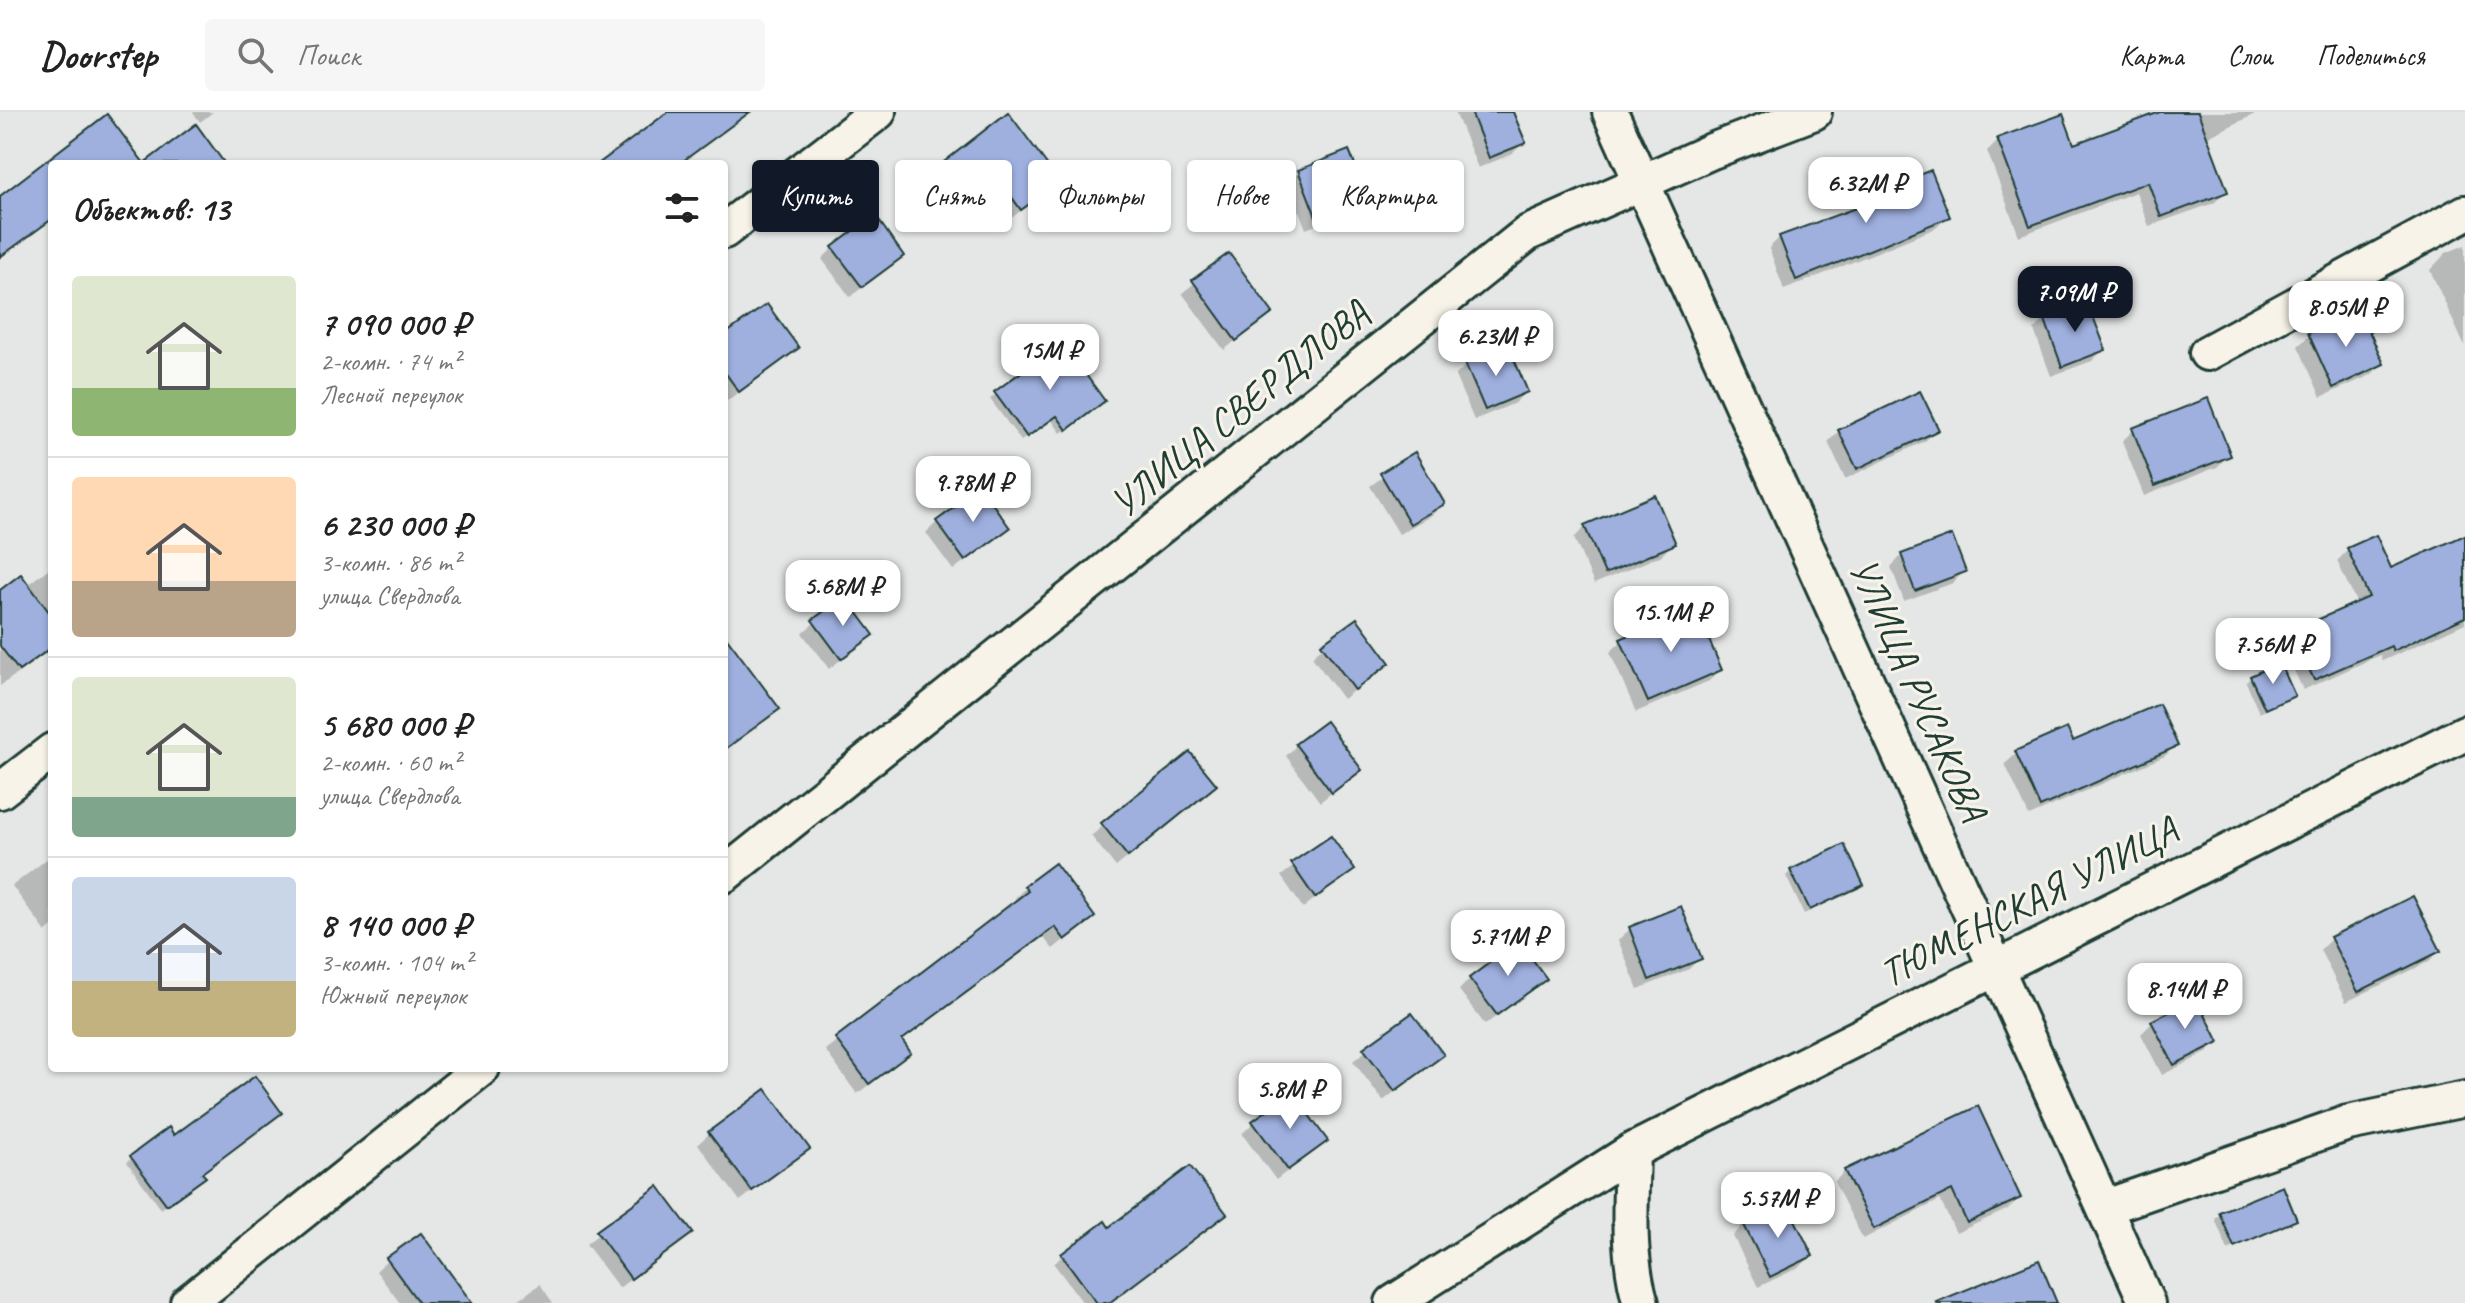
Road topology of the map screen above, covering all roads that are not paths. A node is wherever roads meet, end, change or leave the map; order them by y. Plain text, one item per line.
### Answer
1 (878, 112) edge
2 (1610, 112) edge
3 (1814, 112) edge
4 (1643, 182) junction
5 (2465, 213) edge
6 (728, 228) edge
7 (2207, 353) dead end
8 (2465, 733) edge
9 (48, 754) edge
10 (0, 791) edge
11 (728, 872) edge
12 (1995, 966) junction
13 (477, 1072) edge
14 (2465, 1099) edge
15 (1632, 1151) junction
16 (2106, 1207) junction
17 (188, 1303) edge
18 (1393, 1303) edge
19 (1641, 1303) edge
20 (2147, 1303) edge

1 - 6 street
2 - 4 street, УЛИЦА РУСАКОВА
3 - 4 street, УЛИЦА СВЕРДЛОВА
4 - 11 street, УЛИЦА СВЕРДЛОВА
4 - 12 street, УЛИЦА РУСАКОВА
5 - 7 street
8 - 12 street, ТЮМЕНСКАЯ УЛИЦА
9 - 10 street
12 - 15 street, ТЮМЕНСКАЯ УЛИЦА
12 - 16 street, УЛИЦА РУСАКОВА
13 - 17 street
14 - 16 street
15 - 18 street, ТЮМЕНСКАЯ УЛИЦА
15 - 19 street
16 - 20 street, УЛИЦА РУСАКОВА

